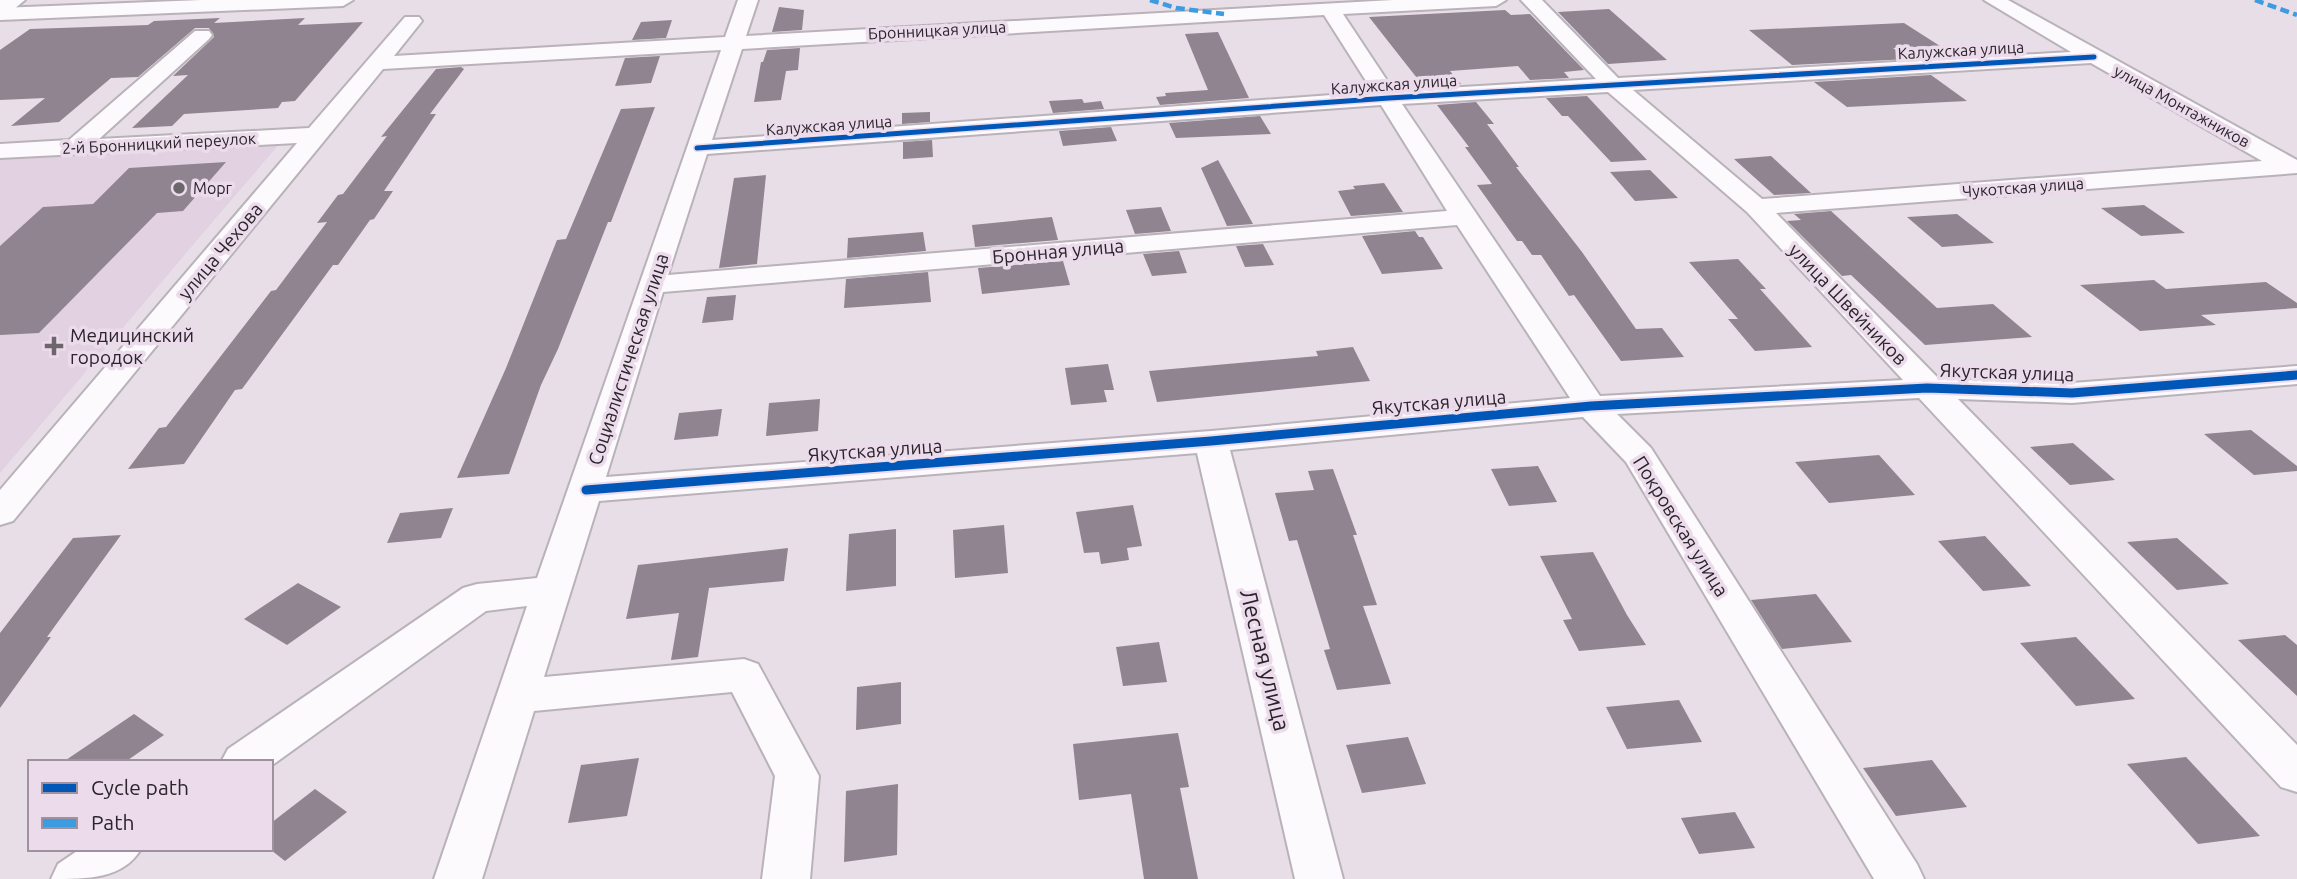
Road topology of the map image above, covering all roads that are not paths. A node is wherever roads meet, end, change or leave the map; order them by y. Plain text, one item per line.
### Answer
1 (13, 0) edge
2 (343, 0) edge
3 (748, 0) edge
4 (1496, 0) edge
5 (1531, 0) edge
6 (1994, 0) edge
7 (0, 9) edge
8 (1330, 9) junction
9 (0, 14) edge
10 (412, 21) dead end
11 (202, 35) dead end
12 (735, 41) junction
13 (2094, 57) junction
14 (377, 63) junction
15 (1612, 84) junction
16 (1389, 98) junction
17 (319, 135) junction
18 (76, 147) junction
19 (697, 148) junction
20 (0, 151) edge
21 (2293, 168) edge
22 (1756, 207) junction
23 (1464, 217) junction
24 (651, 285) junction
25 (2296, 376) edge
26 (1927, 388) junction
27 (1591, 406) junction
28 (1211, 441) junction
29 (586, 490) junction
30 (0, 513) edge
31 (552, 590) junction
32 (517, 696) junction
33 (246, 760) edge
34 (2297, 774) edge
35 (115, 851) edge
36 (75, 879) edge
37 (458, 879) edge
38 (786, 879) edge
39 (1319, 879) edge
40 (1900, 879) edge

1 - 7 main road
2 - 9 street
3 - 12 street, Социалистическая улица
4 - 8 street, Бронницкая улица
5 - 15 street, улица Швейников
6 - 13 street, улица Монтажников
8 - 12 street, Бронницкая улица
8 - 16 street, Покровская улица
10 - 14 street, улица Чехова
11 - 18 street
12 - 14 street, Бронницкая улица
12 - 19 street, Социалистическая улица
13 - 15 street, Калужская улица
13 - 21 street, улица Монтажников
14 - 17 street, улица Чехова
15 - 16 street, Калужская улица
15 - 22 street, улица Швейников
16 - 19 street, Калужская улица
16 - 23 street, Покровская улица
17 - 18 street, 2-й Бронницкий переулок
17 - 30 street, улица Чехова
18 - 20 street, 2-й Бронницкий переулок
19 - 24 street, Социалистическая улица
21 - 22 street, Чукотская улица
22 - 26 street, улица Швейников
23 - 24 street, Бронная улица
23 - 27 street, Покровская улица
24 - 29 street, Социалистическая улица
25 - 26 street, Якутская улица
26 - 27 street, Якутская улица
26 - 34 street, улица Швейников
27 - 28 street, Якутская улица
27 - 40 street, Покровская улица
28 - 29 street, Якутская улица
28 - 39 street, Лесная улица
29 - 31 street, Социалистическая улица
31 - 32 street, Социалистическая улица
31 - 33 street
32 - 37 street, Социалистическая улица
32 - 38 street
35 - 36 street

